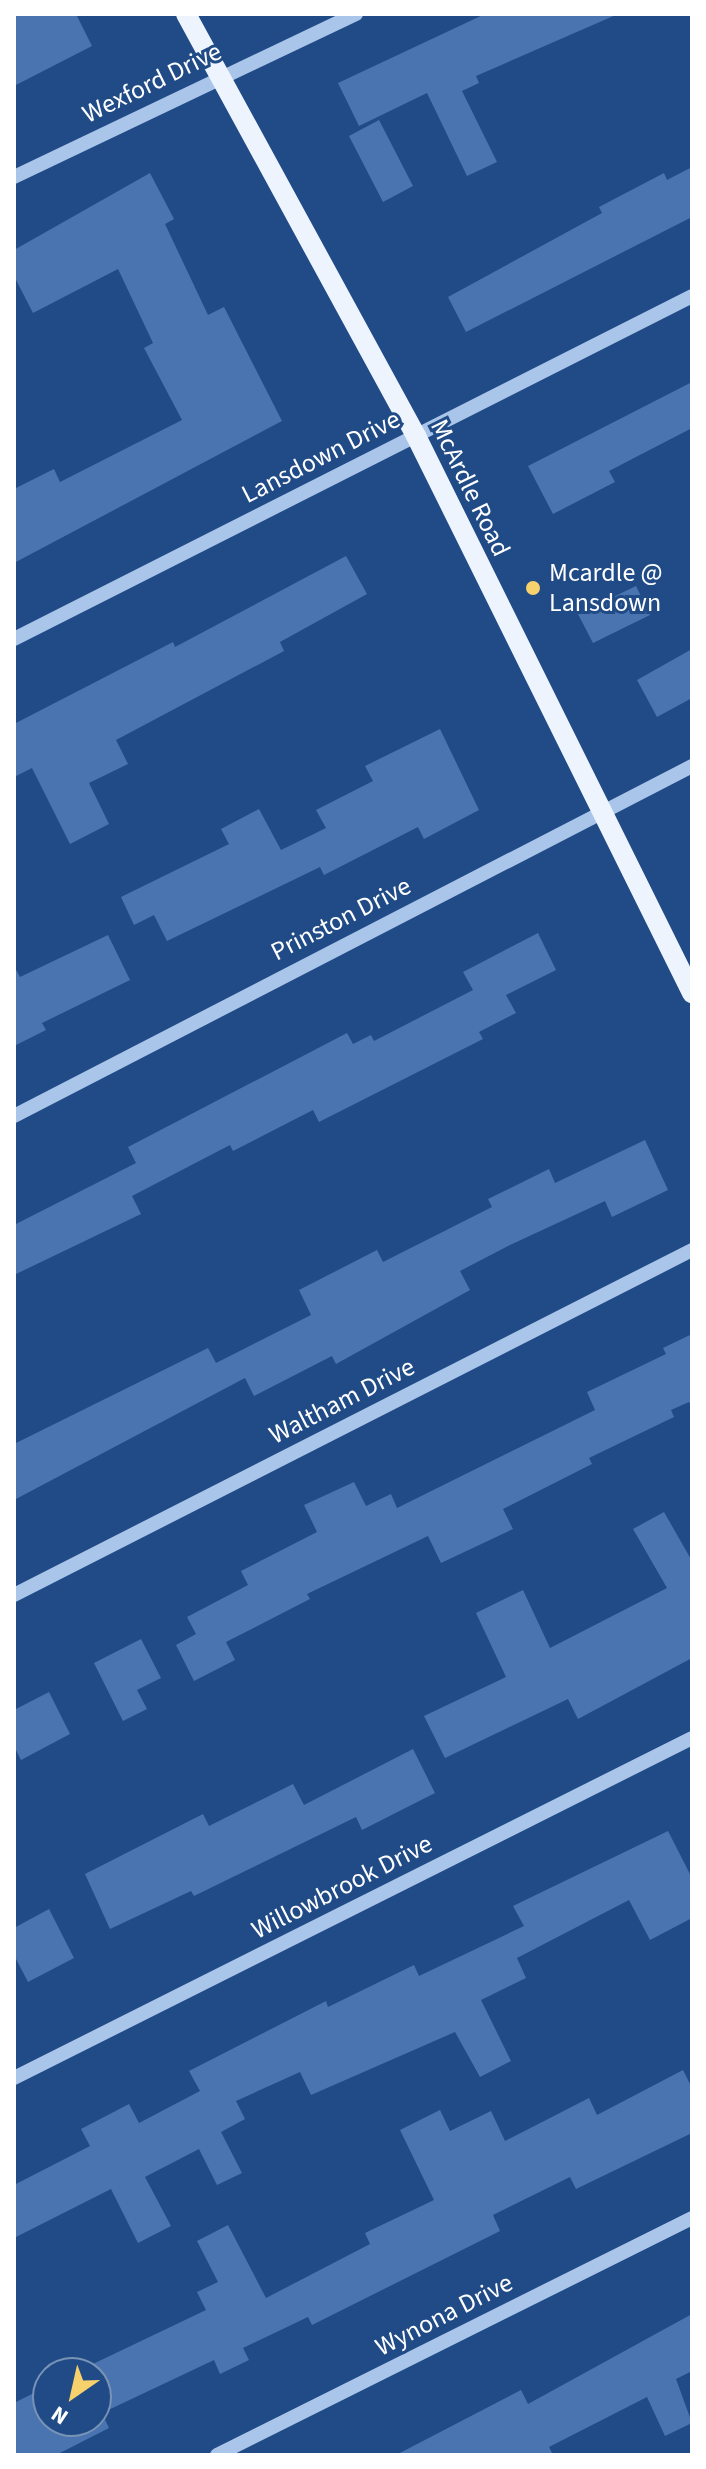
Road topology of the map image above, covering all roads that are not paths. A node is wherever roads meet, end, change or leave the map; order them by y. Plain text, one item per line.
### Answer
1 (186, 14) edge
2 (356, 14) edge
3 (219, 77) junction
4 (14, 177) edge
5 (692, 296) edge
6 (416, 436) junction
7 (14, 639) edge
8 (692, 766) edge
9 (599, 812) junction
10 (692, 993) edge
11 (14, 1116) edge
12 (692, 1250) edge
13 (14, 1595) edge
14 (692, 1738) edge
15 (14, 2078) edge
16 (692, 2218) edge
17 (217, 2455) edge

1 - 3 main road, McArdle Road
2 - 3 street, Wexford Drive
3 - 4 street, Wexford Drive
3 - 6 main road, McArdle Road
5 - 6 street, Lansdown Drive
6 - 7 street, Lansdown Drive
6 - 9 main road, McArdle Road
8 - 9 street, Prinston Drive
9 - 10 main road, McArdle Road
9 - 11 street, Prinston Drive
12 - 13 street, Waltham Drive
14 - 15 street, Willowbrook Drive
16 - 17 street, Wynona Drive

